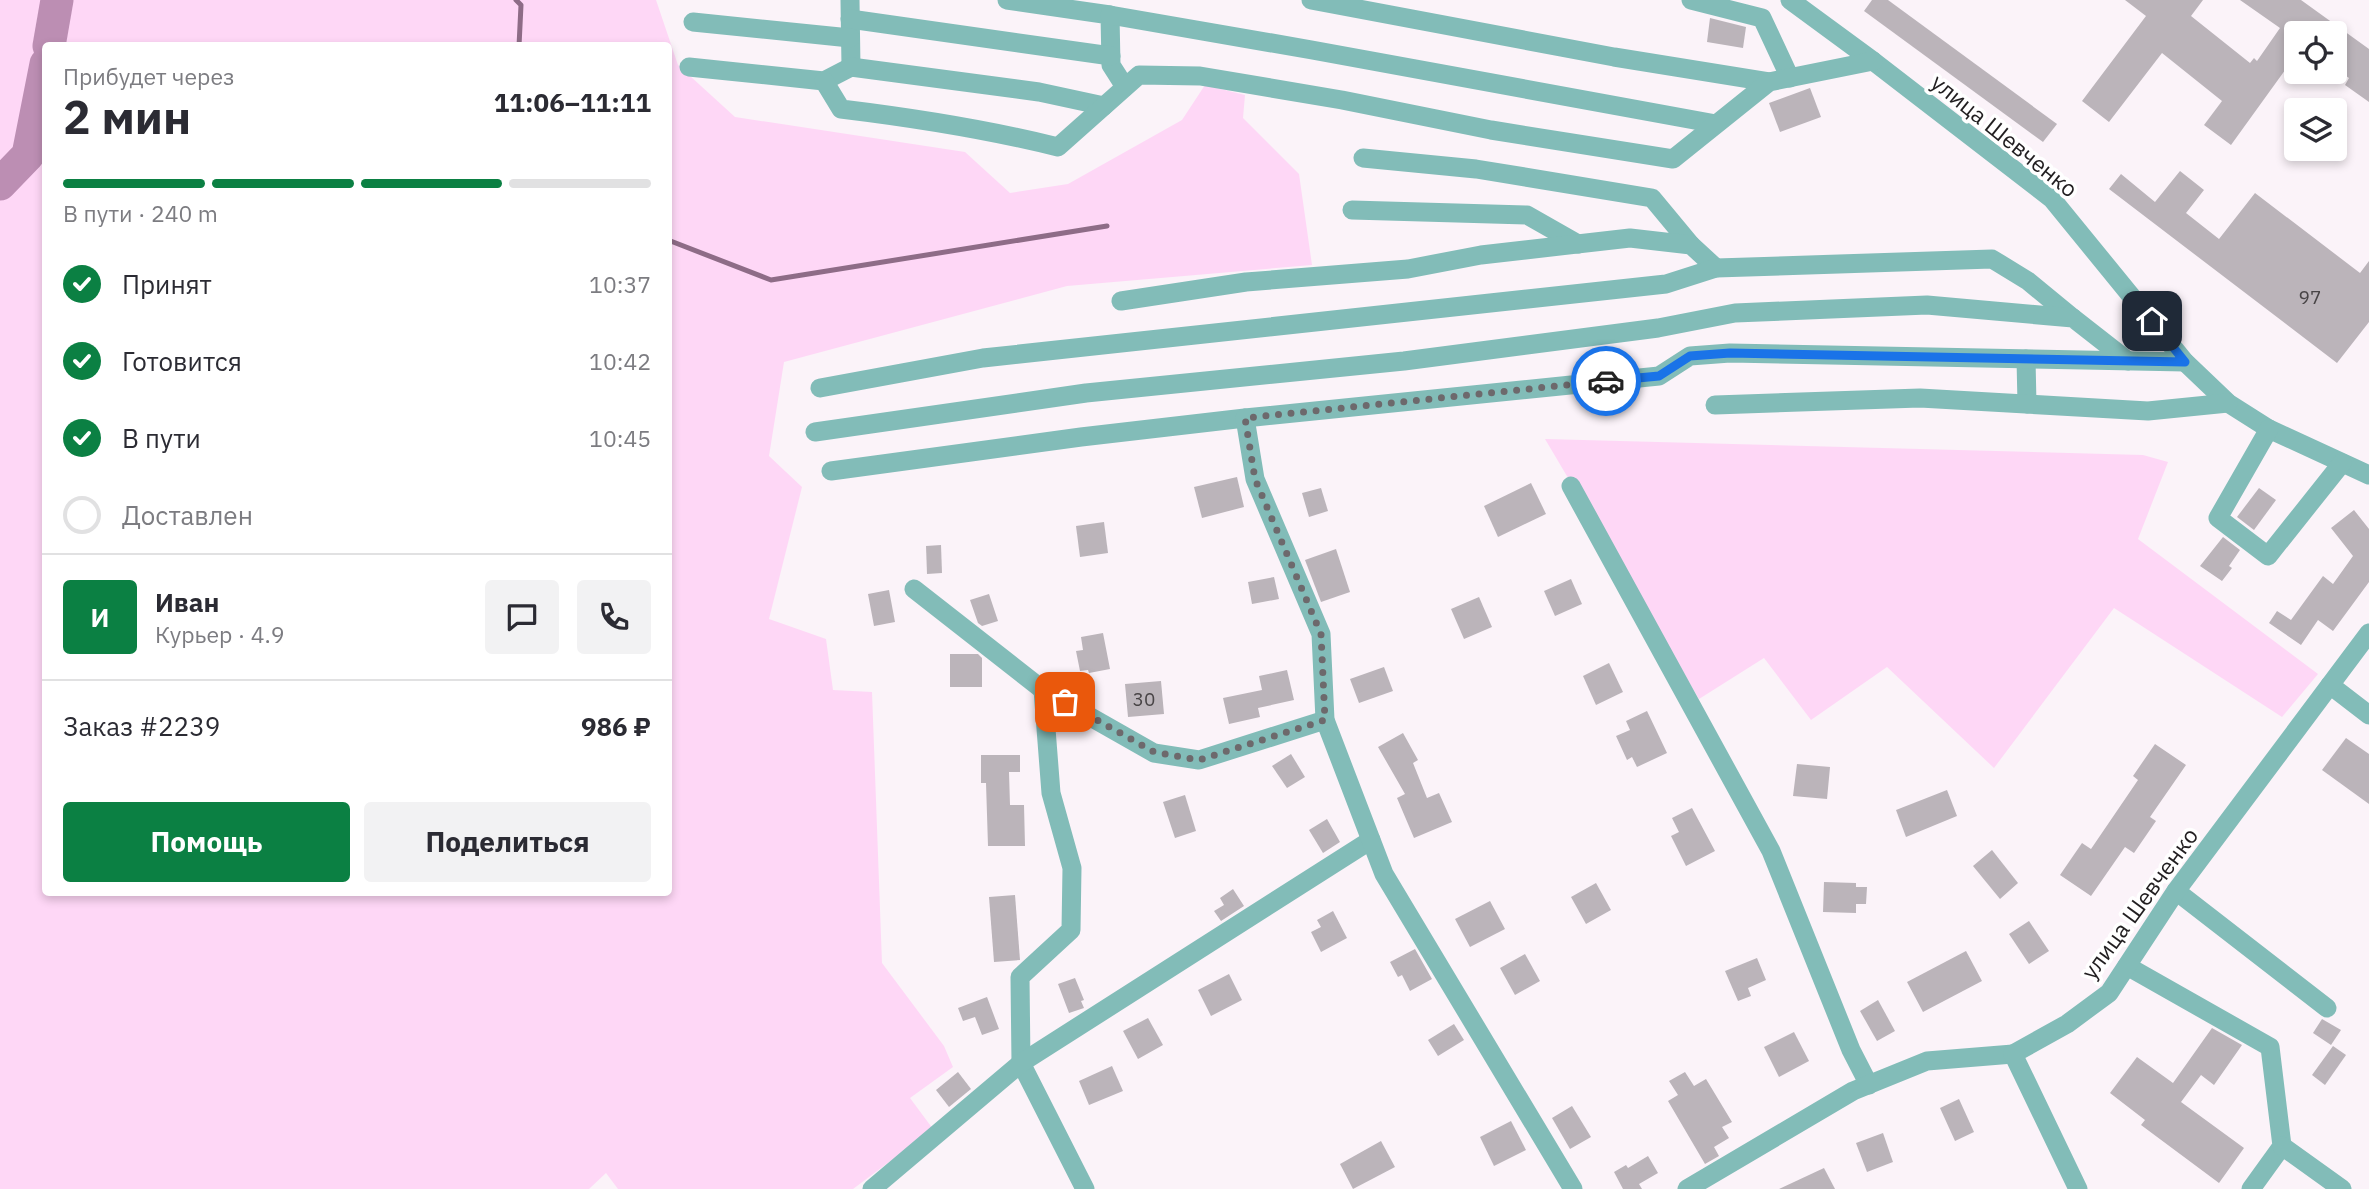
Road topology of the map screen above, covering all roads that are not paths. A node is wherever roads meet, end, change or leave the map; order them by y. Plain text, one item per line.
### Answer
1 (1007, 0) edge
2 (1311, 0) edge
3 (1691, 0) edge
4 (1790, 0) edge
5 (1110, 15) junction
6 (850, 19) edge
7 (694, 22) dead end
8 (1111, 56) junction
9 (1873, 61) junction
10 (689, 67) dead end
11 (851, 67) junction
12 (1790, 78) junction
13 (824, 81) junction
14 (1769, 82) junction
15 (1125, 87) junction
16 (1104, 106) junction
17 (1716, 124) junction
18 (1363, 158) dead end
19 (1352, 210) dead end
20 (1578, 244) junction
21 (1691, 245) junction
22 (1716, 268) junction
23 (1121, 301) dead end
24 (2073, 318) junction
25 (2026, 359) junction
26 (2129, 361) junction
27 (2185, 362) junction
28 (820, 388) dead end
29 (2027, 404) junction
30 (2228, 404) junction
31 (1715, 405) dead end
32 (1245, 418) junction
33 (2269, 429) junction
34 (815, 432) dead end
35 (2342, 463) junction
36 (831, 471) dead end
37 (2369, 475) edge
38 (1571, 486) dead end
39 (914, 589) dead end
40 (2369, 633) edge
41 (2330, 685) junction
42 (1043, 690) junction
43 (2369, 715) edge
44 (1325, 720) junction
45 (1371, 840) junction
46 (2176, 891) junction
47 (2127, 966) junction
48 (2327, 1008) dead end
49 (2013, 1054) junction
50 (1021, 1063) junction
51 (1870, 1085) junction
52 (2283, 1146) junction
53 (872, 1189) edge
54 (1085, 1189) edge
55 (1573, 1189) edge
56 (1687, 1189) edge
57 (2078, 1189) edge
58 (2251, 1189) edge
59 (2342, 1189) edge

1 - 5 street
2 - 14 street
3 - 12 street
4 - 9 street, улица Шевченко
5 - 8 street
5 - 17 street
6 - 7 street
6 - 8 street
6 - 11 street
8 - 15 street
9 - 12 street
9 - 27 street, улица Шевченко
10 - 13 street
11 - 13 street
11 - 16 street
12 - 14 street
13 - 16 street
14 - 17 street
15 - 16 street
15 - 17 street
18 - 21 street
19 - 20 street
20 - 21 street
20 - 23 street
21 - 22 street
22 - 24 street
22 - 28 street
24 - 26 street
24 - 34 street
25 - 26 street
25 - 29 street
25 - 32 street
26 - 27 street
27 - 30 street, улица Шевченко
29 - 30 street
29 - 31 street
30 - 33 street, улица Шевченко
32 - 36 street
32 - 44 street
33 - 35 street, улица Шевченко
33 - 35 street
35 - 37 street, улица Шевченко
38 - 51 street
39 - 42 street
40 - 41 street, улица Шевченко
41 - 43 street
41 - 46 street, улица Шевченко
42 - 44 street
42 - 50 street
44 - 45 street
45 - 50 street
45 - 55 street
46 - 47 street, улица Шевченко
46 - 48 street
47 - 49 street, улица Шевченко
47 - 52 street
49 - 51 street
49 - 57 street
50 - 53 street
50 - 54 street
51 - 56 street
52 - 58 street
52 - 59 street

